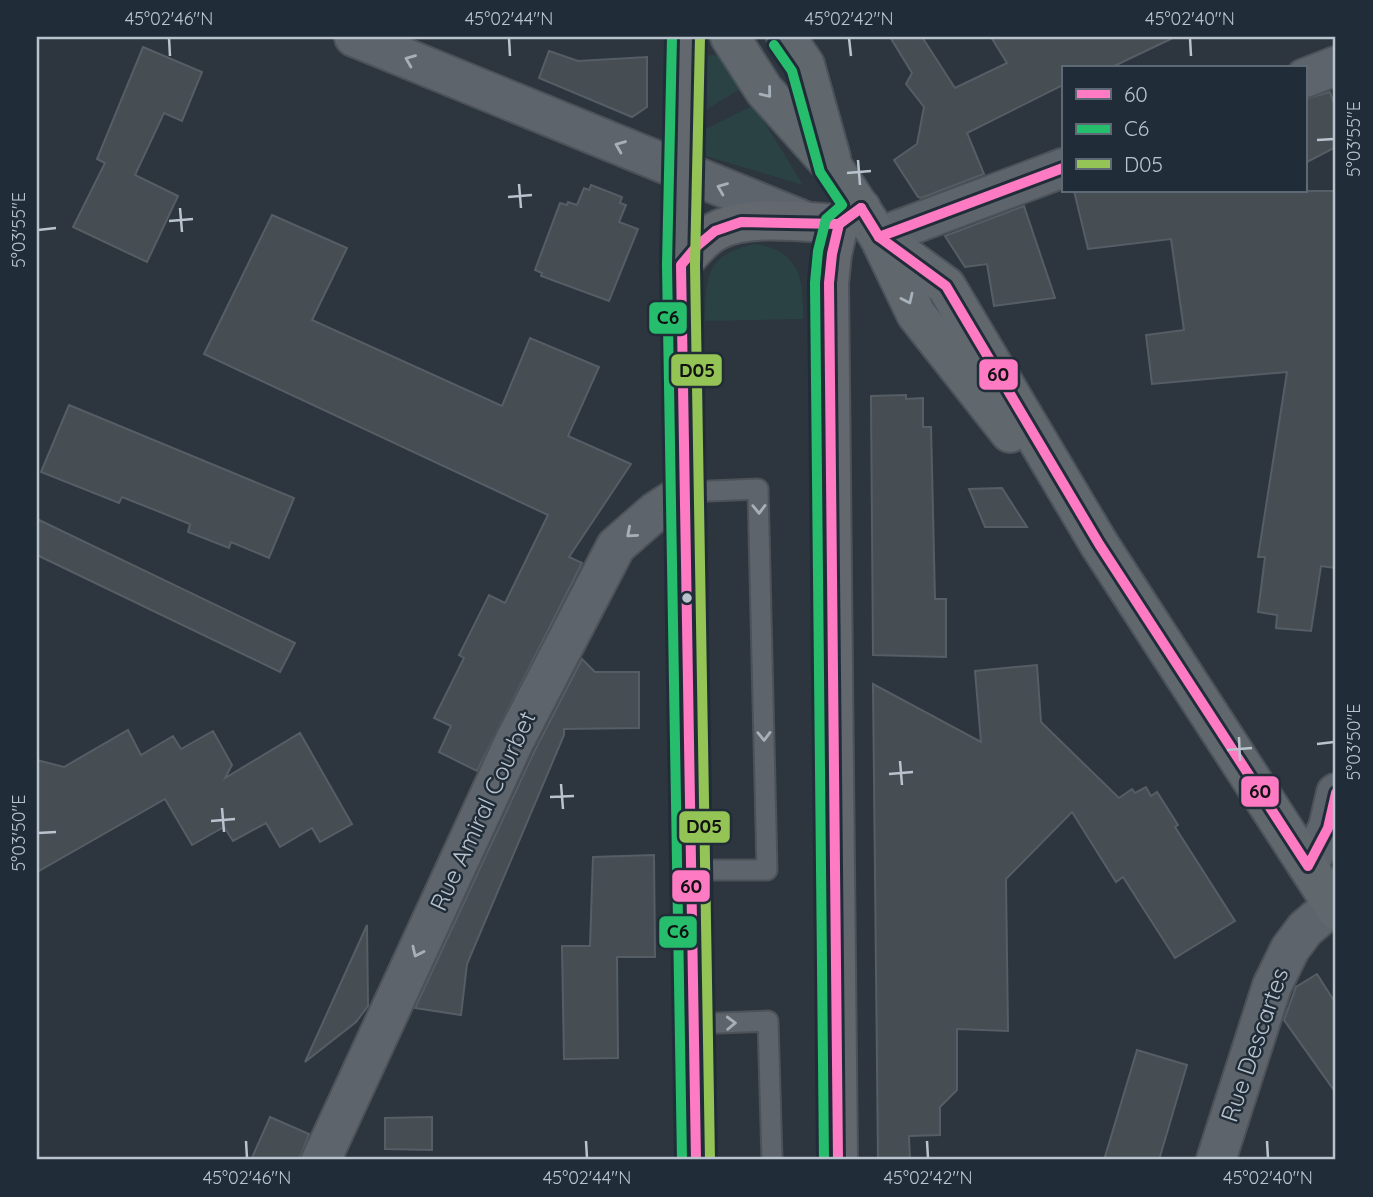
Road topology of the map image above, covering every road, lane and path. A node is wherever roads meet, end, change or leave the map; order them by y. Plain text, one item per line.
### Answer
1 (354, 37) edge
2 (686, 37) edge
3 (730, 37) edge
4 (786, 37) edge
5 (1336, 66) edge
6 (1306, 78) edge
7 (833, 167) junction
8 (1062, 168) edge
9 (683, 173) junction
10 (846, 223) junction
11 (681, 265) junction
12 (686, 492) junction
13 (1334, 817) edge
14 (1308, 866) junction
15 (691, 870) junction
16 (1335, 908) edge
17 (694, 1024) junction
18 (321, 1160) edge
19 (696, 1160) edge
20 (772, 1160) edge
21 (838, 1160) edge
22 (1216, 1160) edge

9 -> 1 street
2 - 9 main road
3 -> 7 main road
4 - 7 main road
5 - 6 street
7 - 10 main road
8 - 10 street
10 -> 9 street
9 - 11 main road
10 - 11 main road
10 - 14 main road
10 - 21 main road
11 - 12 main road
12 - 15 main road
12 -> 15 lane
12 -> 18 street, Rue Amiral Courbet
13 - 14 street
14 - 16 main road
15 - 17 main road
16 - 22 street, Rue Descartes
17 - 19 main road
17 -> 20 lane

